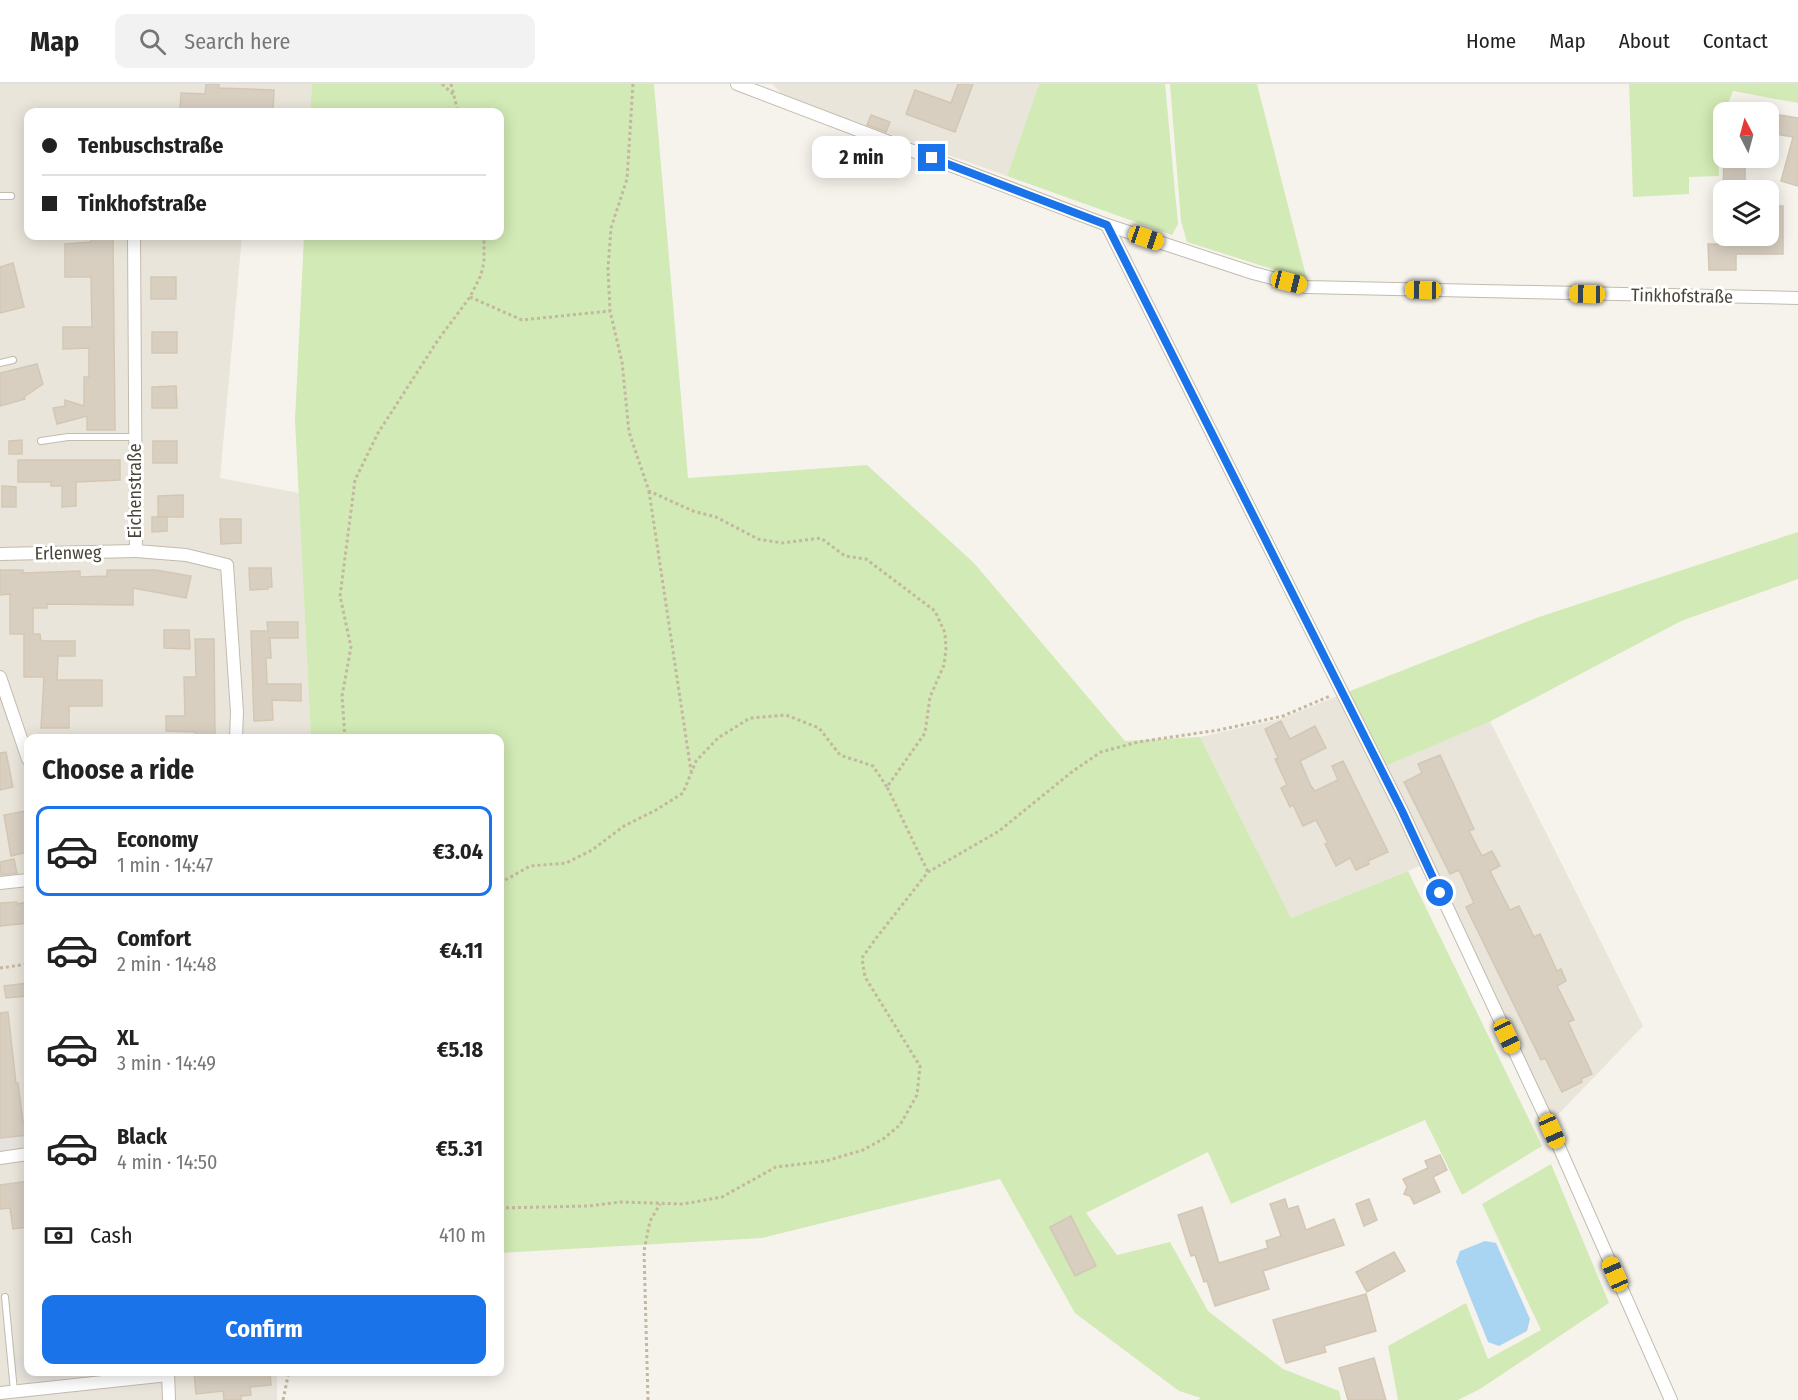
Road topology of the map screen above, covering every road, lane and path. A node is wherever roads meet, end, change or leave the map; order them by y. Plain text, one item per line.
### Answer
1 (442, 84) edge
2 (452, 84) edge
3 (633, 84) edge
4 (737, 84) edge
5 (454, 96) junction
6 (457, 108) edge
7 (0, 196) edge
8 (11, 196) dead end
9 (1107, 225) junction
10 (134, 240) edge
11 (484, 240) edge
12 (470, 297) junction
13 (1798, 298) edge
14 (610, 311) junction
15 (13, 360) dead end
16 (0, 363) edge
17 (135, 436) junction
18 (41, 441) dead end
19 (649, 491) junction
20 (136, 551) junction
21 (0, 554) edge
22 (0, 677) edge
23 (1339, 692) dead end
24 (236, 734) edge
25 (345, 734) edge
26 (24, 747) edge
27 (692, 771) junction
28 (887, 787) junction
29 (928, 872) junction
30 (24, 880) edge
31 (504, 881) edge
32 (0, 882) edge
33 (24, 965) edge
34 (0, 968) edge
35 (24, 1155) edge
36 (0, 1158) edge
37 (660, 1204) junction
38 (504, 1208) edge
39 (4, 1297) dead end
40 (140, 1376) edge
41 (168, 1376) edge
42 (289, 1376) edge
43 (14, 1391) junction
44 (0, 1393) edge
45 (169, 1400) edge
46 (283, 1400) edge
47 (648, 1400) edge
48 (1671, 1400) edge

1 - 5 path
2 - 5 path
3 - 14 path
4 - 9 street, Tinkhofstraße
5 - 6 path
7 - 8 lane
9 - 13 street, Tinkhofstraße
9 - 48 street
10 - 17 street, Eichenstraße
11 - 12 path
12 - 14 path
12 - 25 path
14 - 19 path
15 - 16 lane
17 - 18 lane
17 - 20 street, Eichenstraße
19 - 27 path
19 - 28 path
20 - 21 street, Erlenweg
20 - 24 street, Eichenstraße
22 - 26 street
23 - 29 path
27 - 28 path
27 - 31 path
28 - 29 path
29 - 37 path
30 - 32 street
33 - 34 path
35 - 36 street
37 - 38 path
37 - 47 path
39 - 43 lane
40 - 43 street
41 - 45 street
42 - 46 path
43 - 44 street

